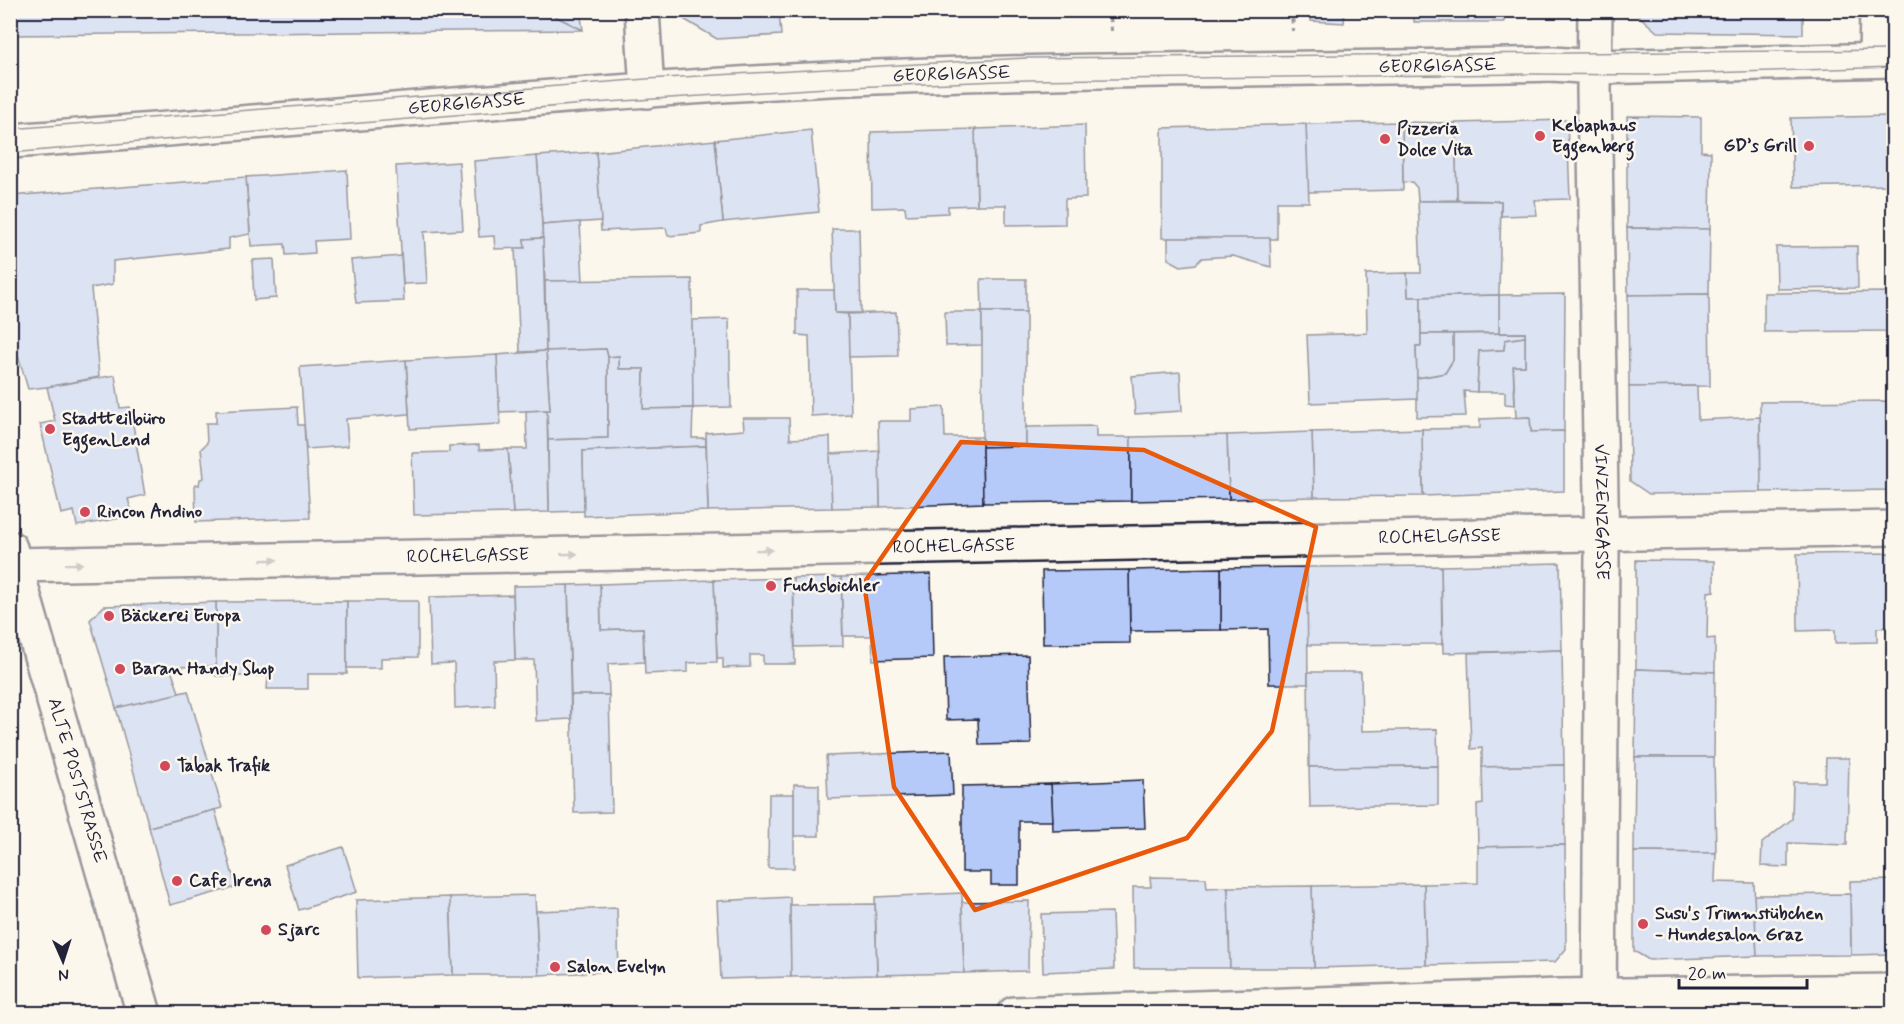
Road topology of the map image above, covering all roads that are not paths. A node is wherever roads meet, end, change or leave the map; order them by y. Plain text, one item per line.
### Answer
1 (642, 10) edge
2 (1595, 10) edge
3 (1877, 10) edge
4 (1885, 60) edge
5 (1594, 67) junction
6 (646, 91) junction
7 (10, 141) edge
8 (1893, 528) edge
9 (1602, 534) junction
10 (13, 557) edge
11 (1893, 991) edge
12 (1599, 1004) edge
13 (144, 1014) edge
14 (1014, 1014) edge

1 - 6 street
2 - 5 street, VINZENZGASSE
3 - 4 street
4 - 5 street, GEORGIGASSE
5 - 6 street, GEORGIGASSE
5 - 9 street, VINZENZGASSE
6 - 7 street, GEORGIGASSE
8 - 9 street, ROCHELGASSE
10 -> 9 street, ROCHELGASSE
9 - 12 street, VINZENZGASSE
10 - 13 street, ALTE POSTSTRASSE
11 - 12 street
12 - 14 street

